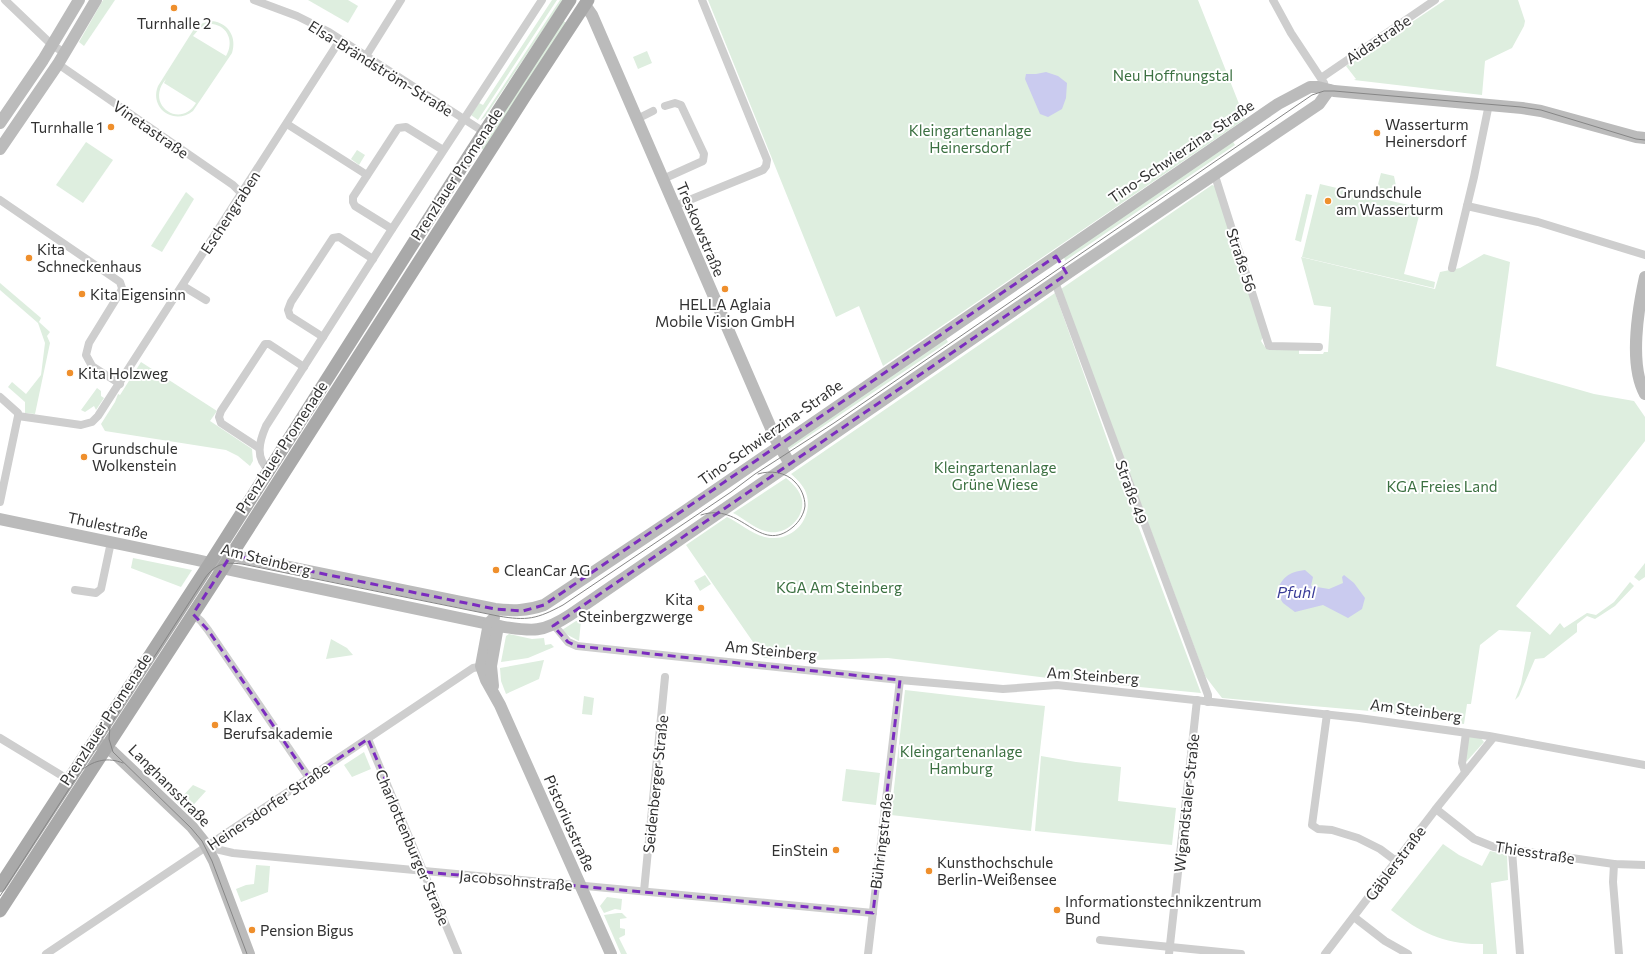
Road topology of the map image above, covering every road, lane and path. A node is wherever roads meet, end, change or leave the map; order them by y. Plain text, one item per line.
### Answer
1 (5, 0) edge
2 (79, 0) edge
3 (96, 0) edge
4 (254, 0) edge
5 (401, 0) edge
6 (542, 0) edge
7 (570, 0) edge
8 (702, 0) edge
9 (1273, 0) edge
10 (1435, 0) edge
11 (587, 2) edge
12 (340, 40) junction
13 (52, 45) junction
14 (64, 53) junction
15 (366, 56) junction
16 (58, 64) junction
17 (1321, 78) junction
18 (1329, 90) junction
19 (1489, 104) junction
20 (665, 106) dead end
21 (653, 111) dead end
22 (637, 119) junction
23 (463, 120) junction
24 (0, 123) edge
25 (287, 124) junction
26 (484, 132) junction
27 (1645, 138) edge
28 (0, 149) edge
29 (443, 150) junction
30 (367, 175) junction
31 (1214, 175) junction
32 (663, 179) junction
33 (242, 194) junction
34 (0, 200) edge
35 (682, 203) dead end
36 (1467, 206) junction
37 (392, 229) junction
38 (1645, 255) edge
39 (1056, 256) junction
40 (373, 259) junction
41 (1452, 268) dead end
42 (1067, 274) junction
43 (1645, 277) edge
44 (1055, 282) junction
45 (183, 286) junction
46 (206, 300) dead end
47 (1642, 313) edge
48 (323, 337) junction
49 (1319, 347) dead end
50 (304, 367) junction
51 (120, 384) junction
52 (1645, 394) edge
53 (0, 397) edge
54 (306, 412) junction
55 (18, 416) junction
56 (318, 419) junction
57 (778, 446) junction
58 (260, 448) junction
59 (790, 464) junction
60 (269, 470) junction
61 (0, 502) edge
62 (0, 519) edge
63 (111, 542) junction
64 (231, 555) junction
65 (210, 563) junction
66 (223, 568) junction
67 (75, 590) dead end
68 (193, 614) junction
69 (494, 619) junction
70 (554, 625) junction
71 (486, 666) junction
72 (665, 677) dead end
73 (900, 680) junction
74 (1197, 700) junction
75 (1208, 702) junction
76 (1327, 714) junction
77 (1466, 733) junction
78 (0, 738) edge
79 (1493, 738) junction
80 (368, 739) junction
81 (91, 746) junction
82 (106, 747) junction
83 (1645, 765) edge
84 (1465, 772) junction
85 (309, 778) junction
86 (69, 780) junction
87 (1436, 809) junction
88 (207, 847) junction
89 (1512, 851) junction
90 (1396, 861) junction
91 (1614, 864) junction
92 (1645, 865) edge
93 (425, 872) junction
94 (580, 885) junction
95 (0, 886) edge
96 (644, 891) junction
97 (0, 911) edge
98 (873, 913) junction
99 (1354, 917) junction
100 (1100, 940) dead end
101 (1169, 950) edge
102 (46, 954) edge
103 (249, 954) edge
104 (458, 954) edge
105 (611, 954) edge
106 (868, 954) edge
107 (1241, 954) edge
108 (1325, 954) edge
109 (1408, 954) edge
110 (1520, 954) edge
111 (1619, 954) edge

1 - 13 street
2 - 13 main road
3 - 14 main road
4 - 12 street, Elsa-Brändström-Straße
5 - 15 street
6 - 23 street, Prenzlauer Promenade
7 - 26 main road, Prenzlauer Promenade
8 - 35 street
9 - 17 street
10 - 17 street, Aidastraße
11 - 22 main road, Treskowstraße
11 - 56 main road, Prenzlauer Promenade
12 - 15 street, Elsa-Brändström-Straße
12 - 25 street, Eschengraben
13 - 14 street
13 - 24 main road
14 - 16 main road
15 - 23 street, Elsa-Brändström-Straße
16 - 28 main road
16 - 33 street, Vinetastraße
17 - 18 street
18 - 19 main road, Tino-Schwierzina-Straße
18 - 31 main road
18 - 39 main road, Tino-Schwierzina-Straße
19 - 27 main road, Tino-Schwierzina-Straße
19 - 36 street
20 - 32 street
21 - 22 street
22 - 32 main road, Treskowstraße
23 - 26 street, Elsa-Brändström-Straße
23 - 29 street, Prenzlauer Promenade
25 - 30 street
25 - 33 street, Eschengraben
26 - 54 main road, Prenzlauer Promenade
29 - 30 street, Prenzlauer Promenade
29 - 37 street, Prenzlauer Promenade
30 - 37 street, Prenzlauer Promenade
31 - 42 main road
31 - 49 street, Straße 56
32 - 57 main road, Treskowstraße
33 - 45 street, Eschengraben
34 - 51 street
36 - 38 street
36 - 41 street
37 - 40 street, Prenzlauer Promenade
39 - 42 main road
39 - 57 main road, Tino-Schwierzina-Straße
40 - 48 street, Prenzlauer Promenade
40 - 48 street
42 - 44 main road
43 - 47 main road
44 - 59 main road
44 - 75 street, Straße 49
45 - 46 street
45 - 51 street, Eschengraben
47 - 52 main road
48 - 50 street, Prenzlauer Promenade
50 - 58 street, Prenzlauer Promenade
50 - 58 street, Prenzlauer Promenade
51 - 55 street, Eschengraben
53 - 55 street
54 - 56 main road
54 - 60 main road, Prenzlauer Promenade
55 - 61 street
56 - 64 main road, Prenzlauer Promenade
57 - 59 main road, Treskowstraße
57 - 69 main road, Tino-Schwierzina-Straße
58 - 60 street, Prenzlauer Promenade
59 - 70 main road
60 - 65 main road, Prenzlauer Promenade
62 - 63 main road, Thulestraße
63 - 65 main road, Thulestraße
63 - 67 street
64 - 65 main road, Am Steinberg
64 - 66 main road, Prenzlauer Promenade
64 - 69 main road, Am Steinberg
65 - 66 main road, Am Steinberg
65 - 81 main road, Prenzlauer Promenade
66 - 68 main road, Prenzlauer Promenade
66 - 69 main road, Am Steinberg
68 - 82 main road, Prenzlauer Promenade
68 - 85 street
69 - 70 main road, Am Steinberg
69 - 71 main road, Pistoriusstraße
70 - 73 street, Am Steinberg
71 - 80 street, Heinersdorfer Straße
71 - 94 main road, Pistoriusstraße
72 - 96 street, Seidenberger Straße
73 - 74 street, Am Steinberg
73 - 98 street, Bühringstraße
74 - 75 street, Am Steinberg
74 - 101 street, Wigandstaler Straße
75 - 76 street, Am Steinberg
76 - 77 street, Am Steinberg
76 - 90 street
77 - 79 street, Am Steinberg
77 - 84 street
78 - 86 street
79 - 83 street, Am Steinberg
79 - 84 street, Gäblerstraße
80 - 85 street, Heinersdorfer Straße
80 - 93 street, Charlottenburger Straße
81 - 82 main road, Langhansstraße
81 - 86 main road, Prenzlauer Promenade
82 - 88 main road, Langhansstraße
82 - 97 main road, Prenzlauer Promenade
84 - 87 street, Gäblerstraße
85 - 88 street, Heinersdorfer Straße
86 - 95 main road, Prenzlauer Promenade
87 - 89 street, Thiesstraße
87 - 90 street, Gäblerstraße
88 - 93 street, Jacobsohnstraße
88 - 102 street, Heinersdorfer Straße
88 - 103 main road, Langhansstraße
89 - 91 street, Thiesstraße
89 - 110 street
90 - 99 street, Gäblerstraße
91 - 92 street, Thiesstraße
91 - 111 street
93 - 94 street, Jacobsohnstraße
93 - 104 street, Charlottenburger Straße
94 - 96 street, Jacobsohnstraße
94 - 105 main road, Pistoriusstraße
96 - 98 street, Jacobsohnstraße
98 - 106 street, Bühringstraße
99 - 108 street, Gäblerstraße
99 - 109 street
100 - 101 street
101 - 107 street

